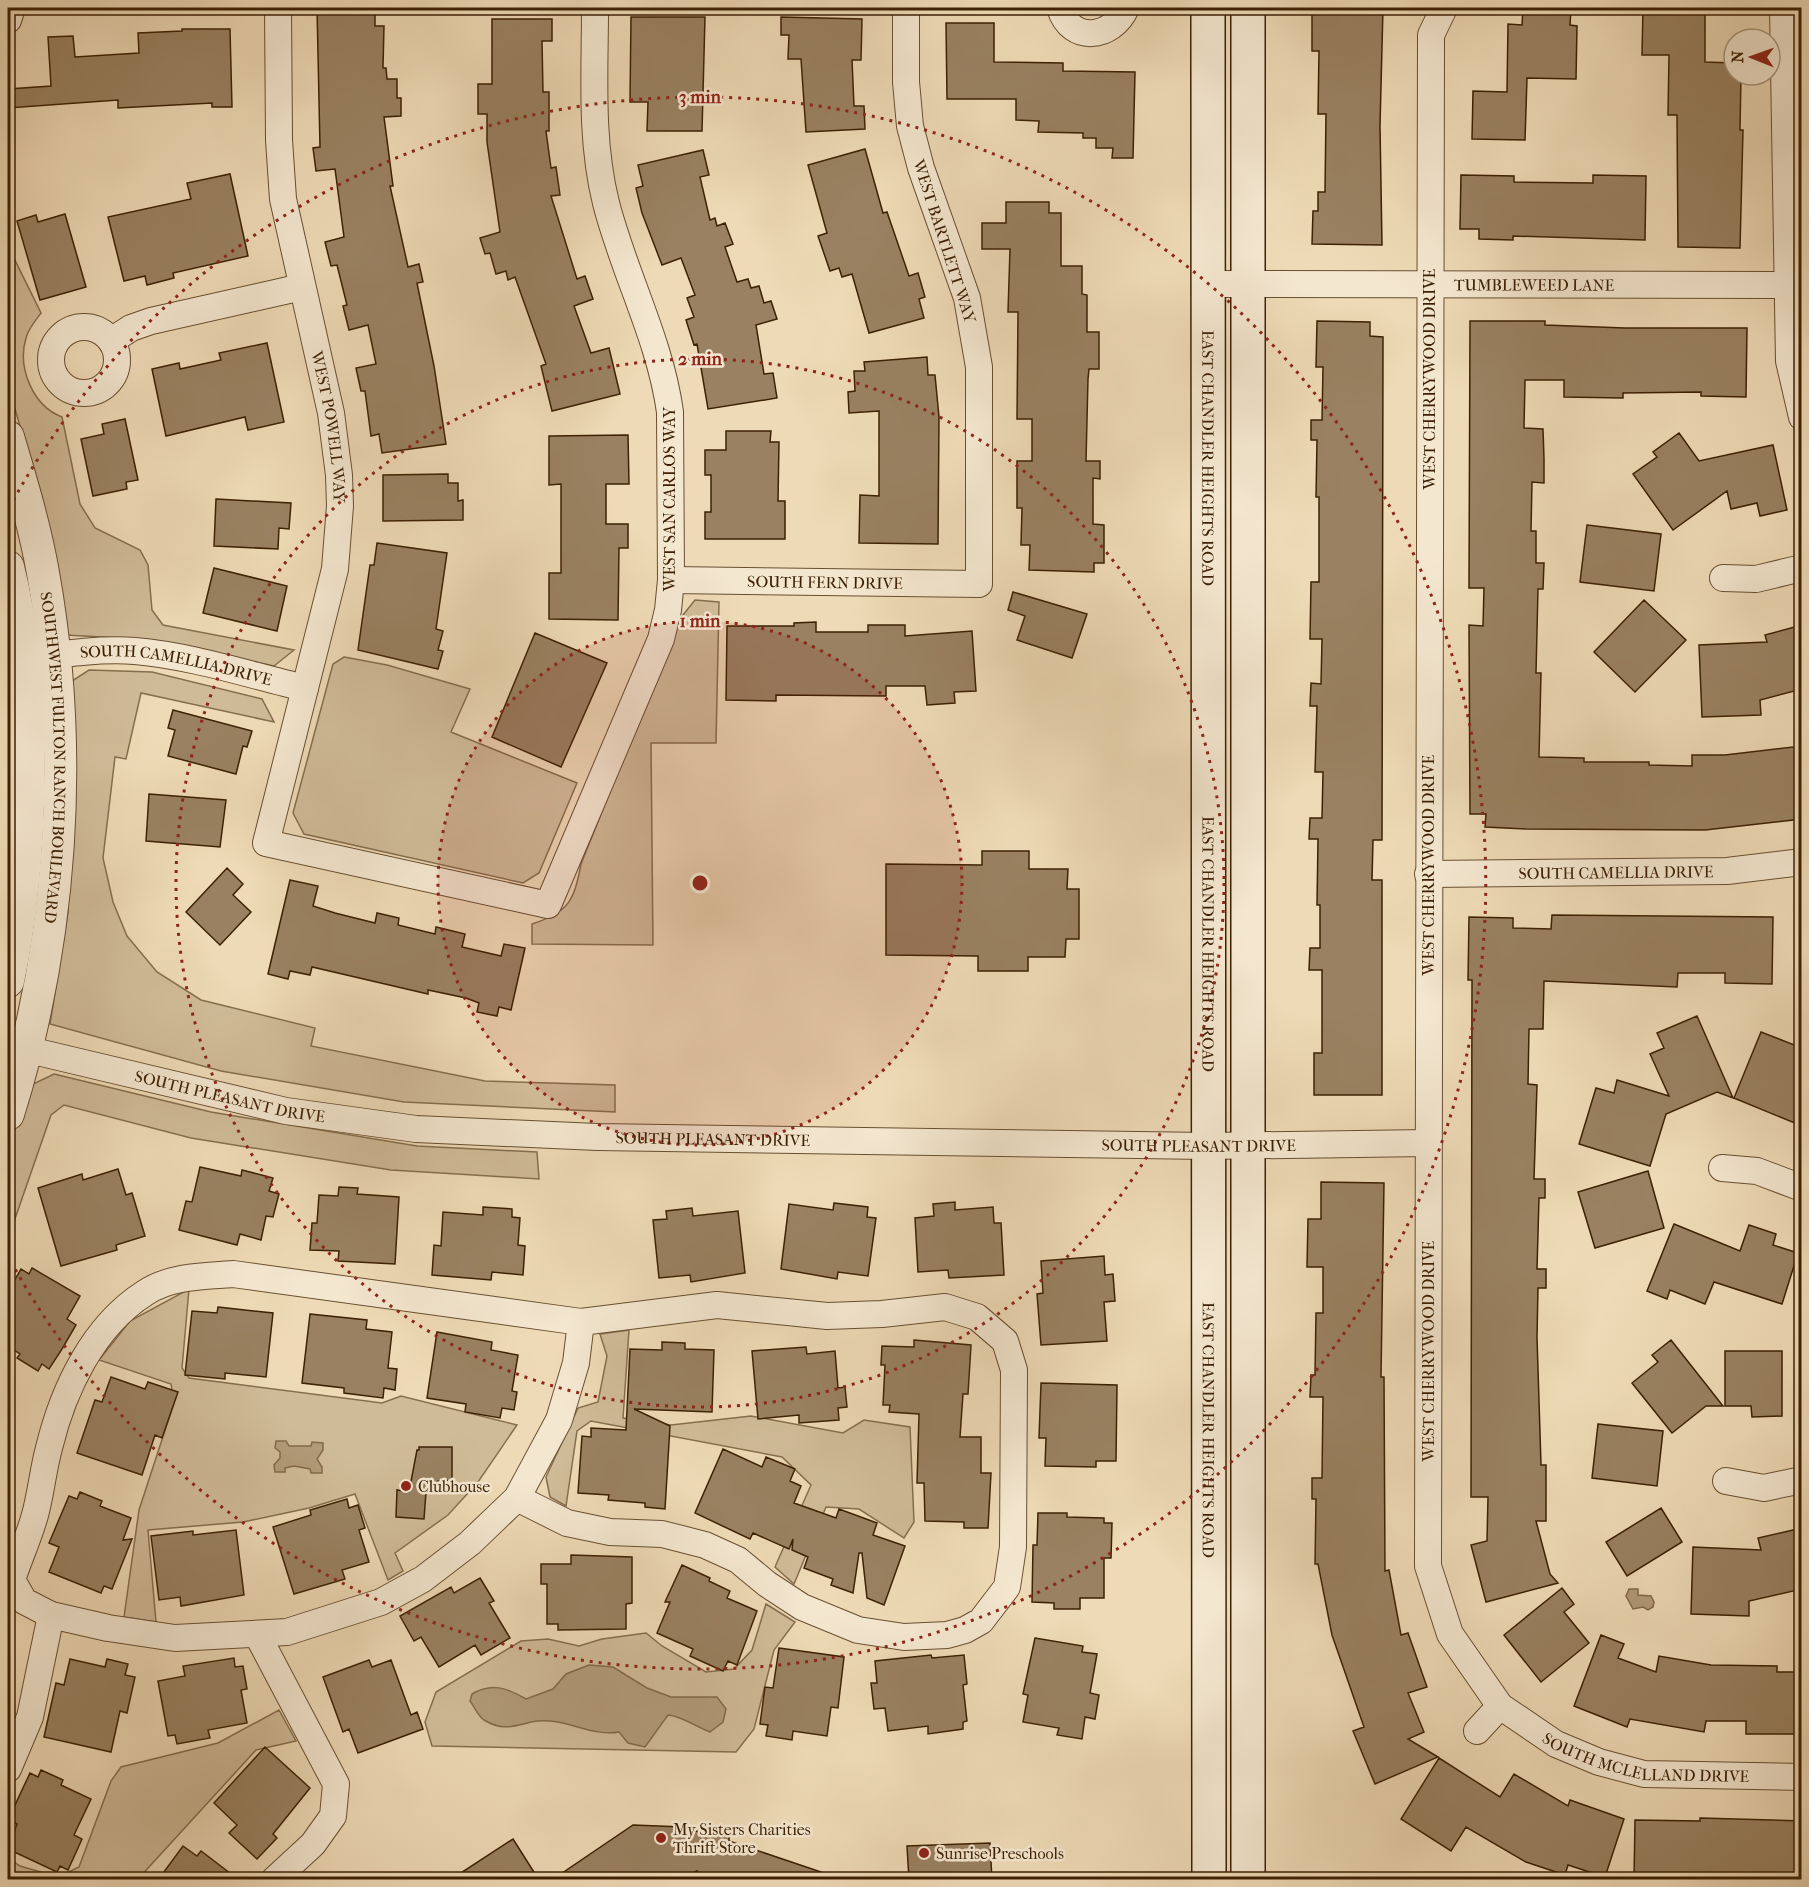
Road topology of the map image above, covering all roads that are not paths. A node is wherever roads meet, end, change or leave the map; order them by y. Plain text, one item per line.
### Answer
1 (12, 8) edge
2 (279, 8) edge
3 (595, 8) edge
4 (906, 8) edge
5 (1060, 8) edge
6 (1126, 8) edge
7 (1208, 8) edge
8 (1248, 8) edge
9 (1444, 8) edge
10 (1784, 8) edge
11 (8, 20) edge
12 (1430, 283) junction
13 (1208, 284) junction
14 (1248, 284) junction
15 (1788, 285) junction
16 (302, 287) junction
17 (111, 341) dead end
18 (1802, 417) edge
19 (8, 437) edge
20 (8, 567) edge
21 (1802, 568) edge
22 (1723, 578) dead end
23 (671, 580) junction
24 (979, 584) joint
25 (55, 655) junction
26 (15, 660) edge
27 (305, 688) junction
28 (266, 843) joint
29 (1802, 862) edge
30 (1428, 874) junction
31 (8, 981) edge
32 (17, 1047) edge
33 (8, 1114) edge
34 (1428, 1143) junction
35 (1249, 1144) junction
36 (1207, 1146) junction
37 (1722, 1167) dead end
38 (1802, 1188) edge
39 (581, 1322) junction
40 (1802, 1480) edge
41 (1726, 1481) dead end
42 (516, 1498) junction
43 (51, 1615) junction
44 (258, 1636) junction
45 (1500, 1706) junction
46 (1477, 1731) dead end
47 (8, 1769) edge
48 (1802, 1777) edge
49 (274, 1880) edge
50 (1209, 1880) edge
51 (1248, 1880) edge

1 - 11 street
2 - 16 street, WEST POWELL WAY
3 - 23 street, WEST SAN CARLOS WAY
4 - 24 street, WEST BARTLETT WAY
5 - 6 street
7 - 13 main road, EAST CHANDLER HEIGHTS ROAD
8 - 14 main road
9 - 12 street, WEST CHERRYWOOD DRIVE
10 - 15 street
12 - 14 street, TUMBLEWEED LANE
12 - 15 street, TUMBLEWEED LANE
12 - 30 street, WEST CHERRYWOOD DRIVE
13 - 14 street, TUMBLEWEED LANE
13 - 36 main road, EAST CHANDLER HEIGHTS ROAD
14 - 35 main road
15 - 18 street
16 - 17 street
16 - 27 street, WEST POWELL WAY
19 - 25 street, SOUTHWEST FULTON RANCH BOULEVARD
20 - 26 street, SOUTHWEST FULTON RANCH BOULEVARD
21 - 22 street
23 - 24 street, SOUTH FERN DRIVE
23 - 28 street, WEST SAN CARLOS WAY
25 - 26 street, SOUTH CAMELLIA DRIVE
25 - 27 street, SOUTH CAMELLIA DRIVE
25 - 32 street, SOUTHWEST FULTON RANCH BOULEVARD
26 - 31 street, SOUTHWEST FULTON RANCH BOULEVARD
27 - 28 street, WEST POWELL WAY
29 - 30 street, SOUTH CAMELLIA DRIVE
30 - 34 street, WEST CHERRYWOOD DRIVE
32 - 33 street, SOUTHWEST FULTON RANCH BOULEVARD
32 - 36 street, SOUTH PLEASANT DRIVE
34 - 35 street, SOUTH PLEASANT DRIVE
34 - 45 street, WEST CHERRYWOOD DRIVE
35 - 36 street, SOUTH PLEASANT DRIVE
35 - 51 main road
36 - 50 main road, EAST CHANDLER HEIGHTS ROAD
37 - 38 street
39 - 42 street
39 - 42 street
39 - 43 street
40 - 41 street
42 - 44 street
43 - 44 street
43 - 47 street
44 - 49 street
45 - 46 street
45 - 48 street, SOUTH MCLELLAND DRIVE

